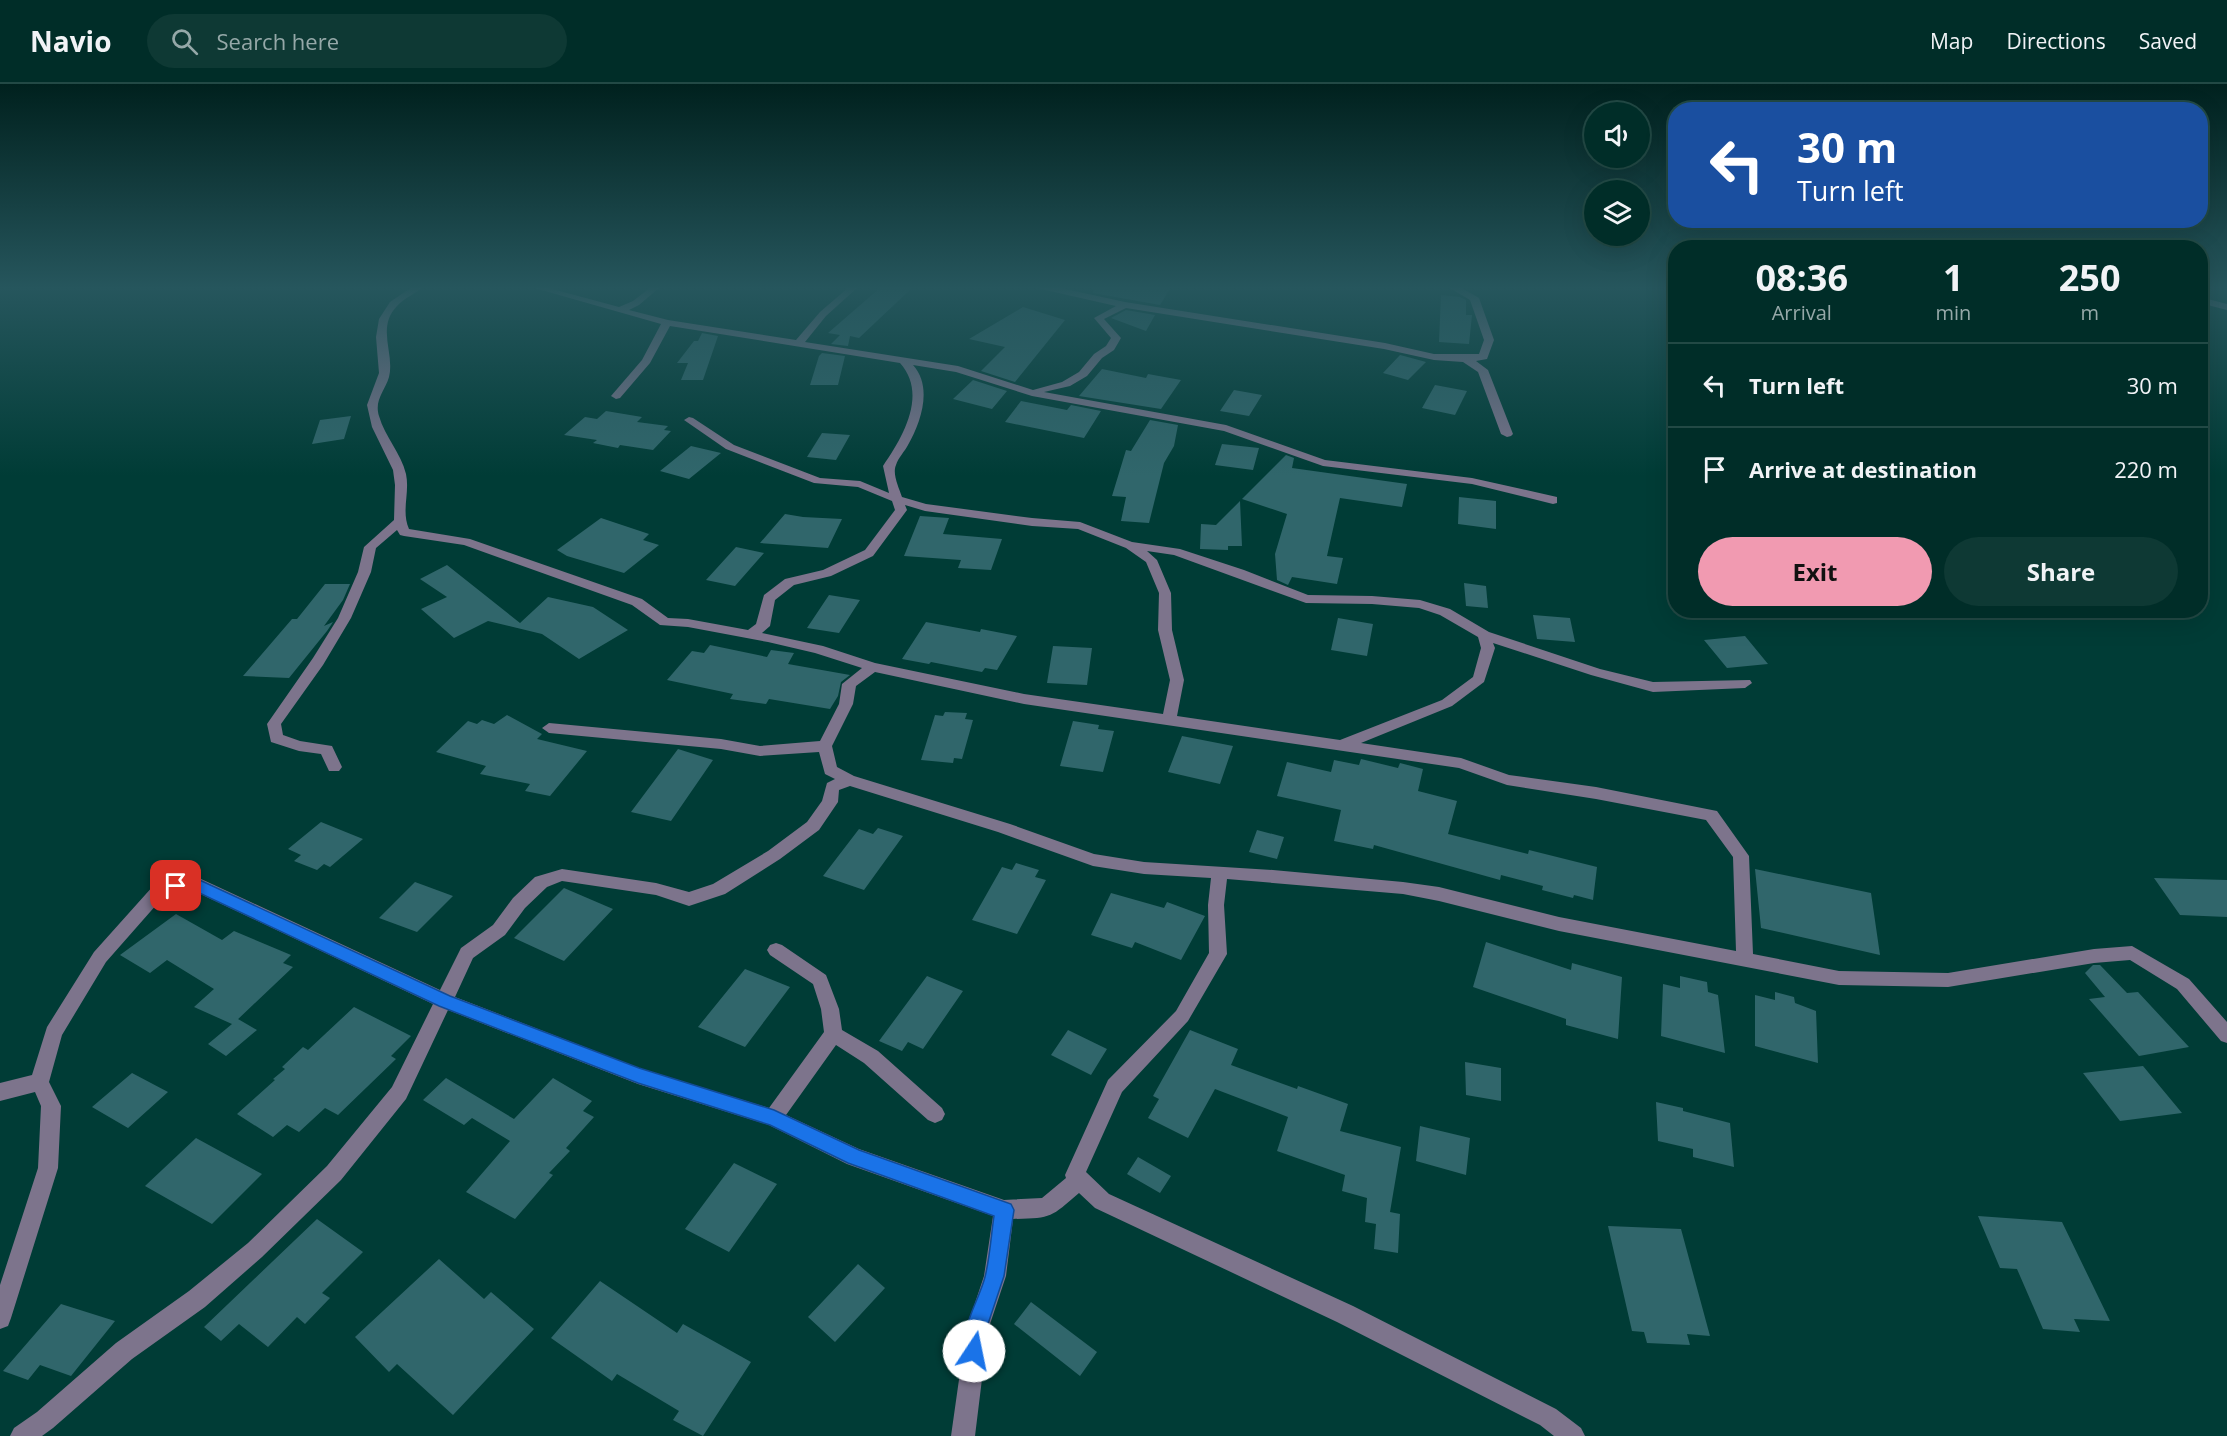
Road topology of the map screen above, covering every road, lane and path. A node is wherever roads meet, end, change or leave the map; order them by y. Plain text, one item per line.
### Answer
1 (381, 350) edge
2 (652, 350) edge
3 (842, 350) edge
4 (1107, 350) edge
5 (1400, 350) edge
6 (1485, 350) edge
7 (1466, 359) junction
8 (903, 360) junction
9 (1032, 393) junction
10 (616, 396) dead end
11 (689, 420) dead end
12 (1507, 434) dead end
13 (898, 499) junction
14 (1552, 500) dead end
15 (399, 522) junction
16 (1130, 544) junction
17 (750, 635) junction
18 (1484, 635) junction
19 (873, 666) junction
20 (1745, 683) dead end
21 (1169, 720) junction
22 (549, 728) dead end
23 (825, 746) junction
24 (1340, 746) junction
25 (334, 767) dead end
26 (849, 780) junction
27 (1220, 873) junction
28 (776, 951) dead end
29 (1744, 960) junction
30 (445, 1001) junction
31 (833, 1034) junction
32 (2227, 1035) edge
33 (40, 1082) junction
34 (0, 1092) edge
35 (935, 1114) dead end
36 (774, 1118) junction
37 (1075, 1185) dead end
38 (1004, 1210) junction
39 (0, 1318) edge
40 (22, 1436) edge
41 (963, 1436) edge
42 (1573, 1436) edge

1 - 15 street
2 - 10 street
3 - 8 street
4 - 9 street
5 - 7 street
6 - 7 street
7 - 12 street
8 - 9 street
8 - 13 street
9 - 14 street
11 - 13 street
13 - 16 street
13 - 17 street
15 - 17 street
15 - 25 street
16 - 18 street
16 - 21 street
17 - 19 street
18 - 20 street
18 - 24 street
19 - 21 street
19 - 23 street
21 - 24 street
22 - 23 street
23 - 26 street
24 - 29 street
26 - 27 street
26 - 30 street
27 - 29 street
27 - 42 street
28 - 31 street
29 - 32 street
30 - 33 street
30 - 36 street
30 - 40 street
31 - 35 street
31 - 36 street
33 - 34 street
33 - 39 street
36 - 38 street
37 - 38 street
38 - 41 street

